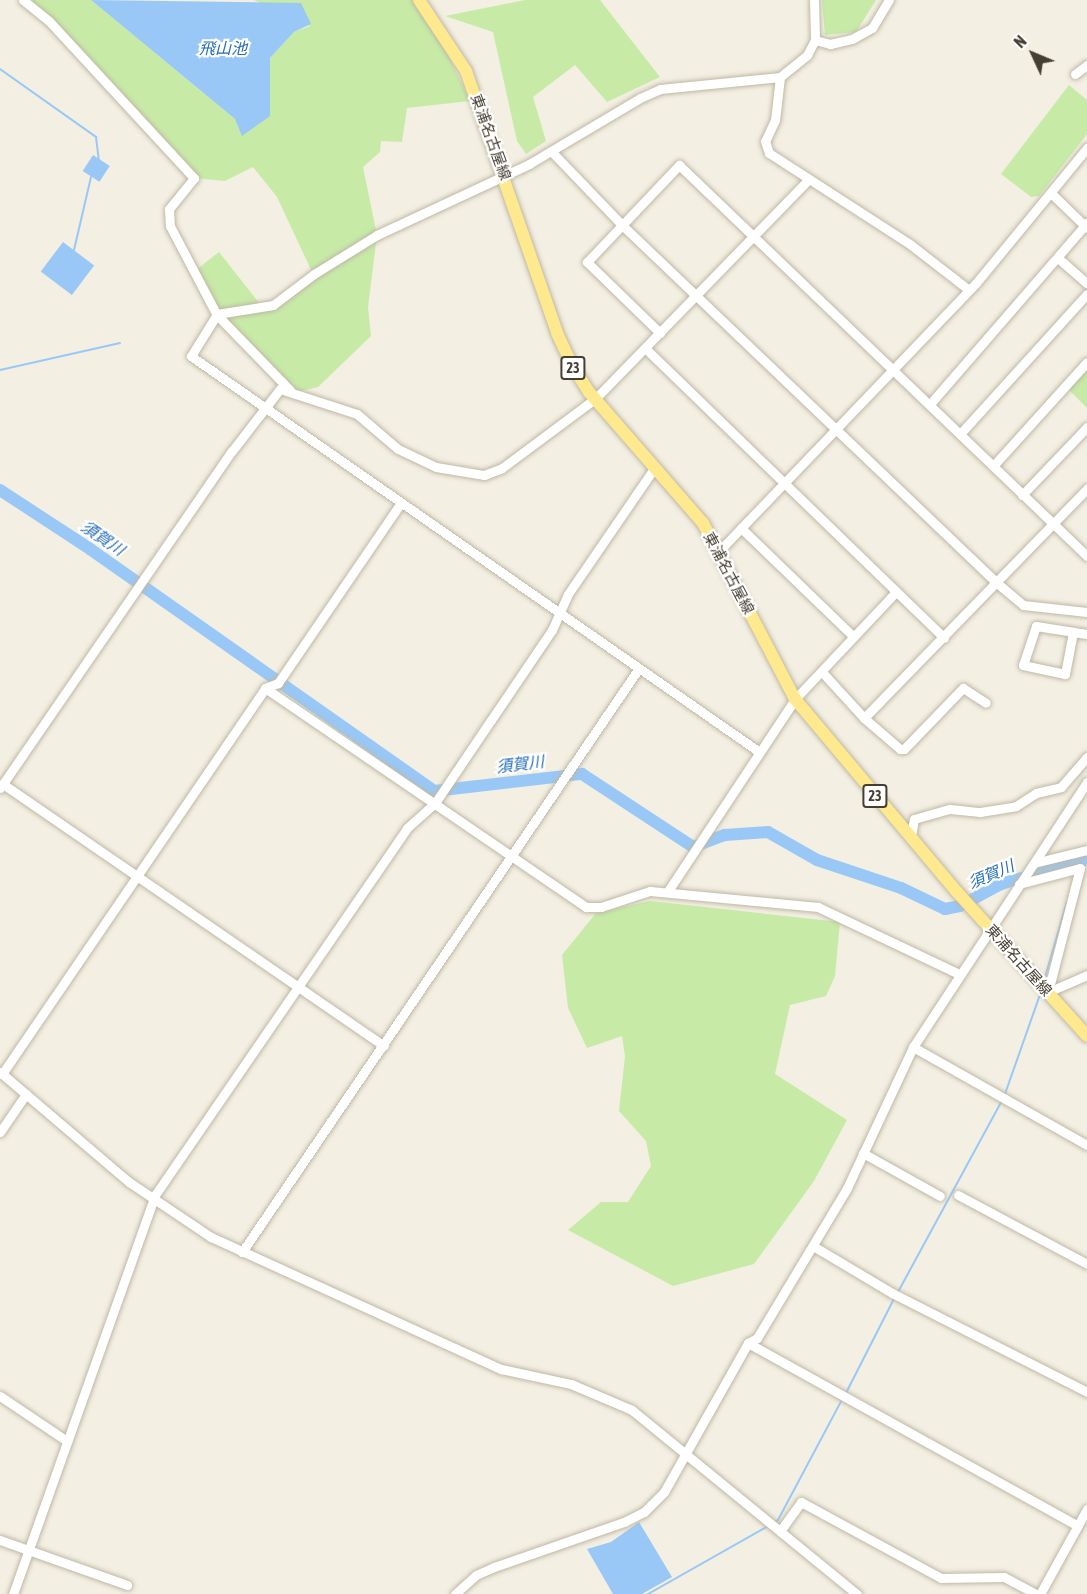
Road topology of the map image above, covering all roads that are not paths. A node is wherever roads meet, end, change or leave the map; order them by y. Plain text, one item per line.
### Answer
1 (23, 0) edge
2 (419, 0) edge
3 (814, 0) edge
4 (889, 0) edge
5 (815, 40) junction
6 (1087, 65) edge
7 (1075, 74) dead end
8 (780, 77) junction
9 (1087, 148) edge
10 (552, 152) junction
11 (505, 175) junction
12 (809, 179) junction
13 (1051, 194) junction
14 (621, 224) junction
15 (1086, 226) edge
16 (754, 237) junction
17 (1059, 258) junction
18 (1087, 283) edge
19 (969, 290) junction
20 (1087, 294) edge
21 (697, 295) junction
22 (216, 315) junction
23 (660, 333) junction
24 (646, 349) junction
25 (1087, 362) edge
26 (892, 369) junction
27 (293, 393) junction
28 (596, 398) junction
29 (930, 404) junction
30 (265, 409) junction
31 (1087, 427) edge
32 (836, 428) junction
33 (960, 434) junction
34 (993, 466) junction
35 (656, 467) junction
36 (783, 484) junction
37 (1087, 489) edge
38 (1022, 495) junction
39 (400, 504) junction
40 (1054, 526) junction
41 (741, 528) junction
42 (720, 549) junction
43 (1087, 554) edge
44 (997, 583) junction
45 (896, 592) junction
46 (1087, 612) edge
47 (559, 614) junction
48 (1073, 632) junction
49 (1087, 634) edge
50 (853, 636) junction
51 (944, 638) junction
52 (639, 668) junction
53 (822, 672) junction
54 (265, 688) junction
55 (795, 699) junction
56 (986, 703) dead end
57 (864, 718) junction
58 (758, 751) junction
59 (1087, 757) edge
60 (1087, 782) edge
61 (1, 786) edge
62 (435, 803) junction
63 (910, 837) junction
64 (1087, 850) edge
65 (510, 856) junction
66 (1034, 863) junction
67 (136, 876) junction
68 (1018, 884) junction
69 (668, 891) junction
70 (990, 927) junction
71 (959, 974) junction
72 (1087, 975) edge
73 (298, 987) junction
74 (1044, 988) junction
75 (1087, 1036) edge
76 (384, 1046) junction
77 (913, 1047) junction
78 (1, 1073) edge
79 (26, 1094) junction
80 (0, 1132) edge
81 (1087, 1145) edge
82 (863, 1154) junction
83 (958, 1195) dead end
84 (940, 1196) dead end
85 (153, 1200) junction
86 (813, 1246) junction
87 (242, 1252) junction
88 (1087, 1264) edge
89 (748, 1343) junction
90 (1087, 1392) edge
91 (0, 1396) edge
92 (67, 1441) junction
93 (684, 1452) junction
94 (1087, 1509) edge
95 (774, 1526) junction
96 (1078, 1526) junction
97 (0, 1540) edge
98 (28, 1552) junction
99 (127, 1585) dead end
100 (13, 1594) edge
101 (455, 1594) edge
102 (857, 1594) edge
103 (1036, 1594) edge
104 (1040, 1594) edge

1 - 22 street
2 - 11 main road, 東浦名古屋線 / 23
3 - 5 street
4 - 5 street
5 - 8 street
6 - 7 street
8 - 10 street
8 - 12 street
9 - 13 street
10 - 11 street
10 - 14 street
11 - 22 street
11 - 28 main road, 東浦名古屋線 / 23
12 - 16 street
12 - 19 street
13 - 15 street
13 - 19 street
14 - 16 street
14 - 21 street
14 - 23 street
15 - 17 street
16 - 21 street
16 - 26 street
17 - 18 street
17 - 29 street
19 - 26 street
20 - 33 street
21 - 23 street
21 - 32 street
22 - 27 street
22 - 30 street
23 - 24 street
24 - 28 street
24 - 36 street
25 - 34 street
26 - 29 street
26 - 32 street
27 - 28 street
27 - 30 street
28 - 35 main road, 東浦名古屋線 / 23
29 - 33 street
30 - 39 street
30 - 61 street
31 - 38 street
32 - 36 street
32 - 44 street
33 - 34 street
34 - 38 street
35 - 42 main road, 東浦名古屋線 / 23
35 - 47 street
36 - 41 street
36 - 45 street
37 - 40 street
38 - 40 street
39 - 47 street
39 - 54 street
40 - 43 street
40 - 44 street
41 - 42 street
41 - 50 street
42 - 55 main road, 東浦名古屋線 / 23
44 - 46 street
44 - 51 street
45 - 50 street
45 - 51 street
47 - 52 street
47 - 62 street
48 - 48 street
48 - 49 street
50 - 53 street
51 - 57 street
52 - 58 street
52 - 65 street
53 - 55 street
53 - 57 street
54 - 62 street
54 - 67 street
55 - 58 street
55 - 63 main road, 東浦名古屋線 / 23
56 - 57 street
58 - 69 street
59 - 63 street
60 - 66 street
61 - 67 street
62 - 65 street
62 - 73 street
63 - 70 main road, 東浦名古屋線 / 23
64 - 66 street
65 - 69 street
65 - 76 street
66 - 68 street
67 - 73 street
67 - 78 street
68 - 70 street
68 - 74 street
69 - 71 street
70 - 71 street
70 - 74 main road, 東浦名古屋線 / 23
71 - 77 street
72 - 74 street
73 - 76 street
73 - 85 street
74 - 75 main road, 東浦名古屋線 / 23
76 - 87 street
77 - 81 street
77 - 82 street
78 - 79 street
79 - 80 street
79 - 85 street
82 - 84 street
82 - 86 street
83 - 88 street
85 - 87 street
85 - 92 street
86 - 89 street
86 - 90 street
87 - 93 street
89 - 93 street
89 - 96 street
91 - 92 street
92 - 98 street
93 - 95 street
93 - 101 street
94 - 96 street
95 - 102 street
95 - 103 street
96 - 104 street
97 - 98 street
98 - 99 street
98 - 100 street

